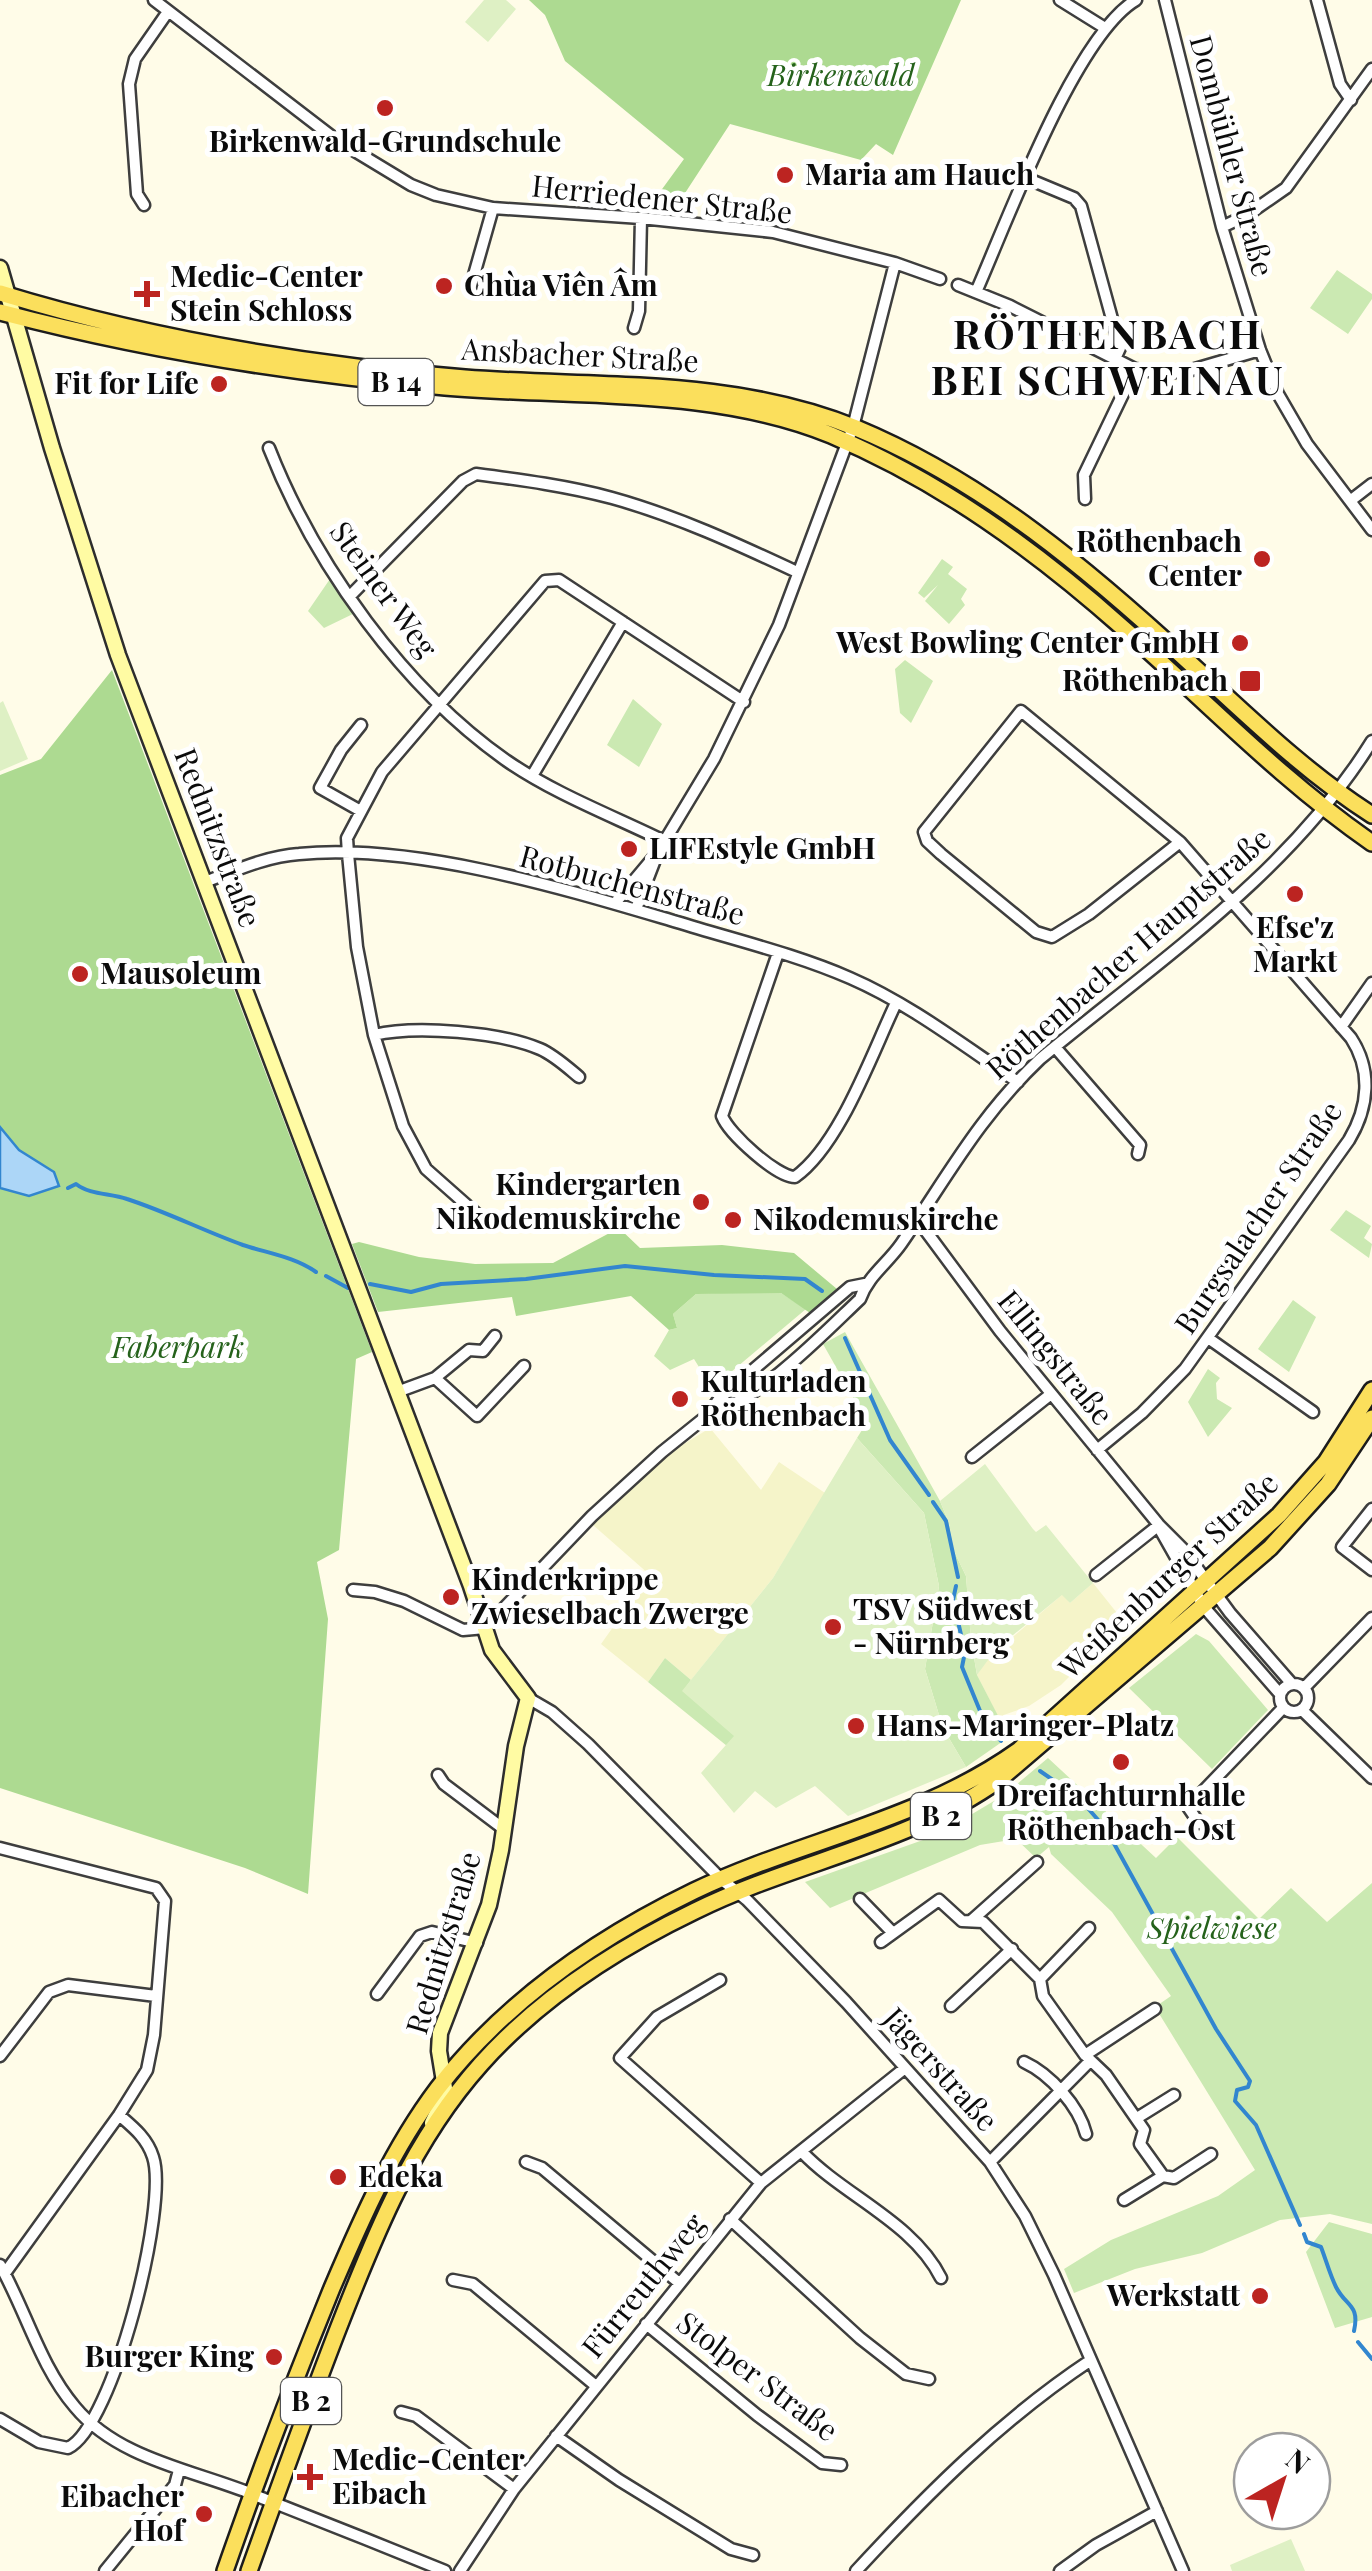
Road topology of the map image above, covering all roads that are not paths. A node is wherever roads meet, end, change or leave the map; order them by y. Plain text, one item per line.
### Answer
1 (154, 0) edge
2 (1060, 0) edge
3 (1136, 0) edge
4 (1164, 0) edge
5 (1317, 0) edge
6 (167, 13) junction
7 (1105, 28) junction
8 (1372, 70) edge
9 (1352, 100) junction
10 (1026, 178) junction
11 (144, 205) dead end
12 (492, 208) junction
13 (641, 218) junction
14 (1222, 227) junction
15 (895, 263) junction
16 (0, 268) edge
17 (940, 279) dead end
18 (958, 285) dead end
19 (470, 288) dead end
20 (976, 292) junction
21 (4, 294) edge
22 (7, 314) edge
23 (634, 328) dead end
24 (1260, 350) junction
25 (1115, 359) junction
26 (1135, 369) junction
27 (850, 435) junction
28 (269, 448) dead end
29 (1372, 484) edge
30 (1085, 499) dead end
31 (1350, 502) junction
32 (1372, 530) edge
33 (798, 572) junction
34 (350, 596) junction
35 (623, 622) junction
36 (440, 702) junction
37 (744, 702) junction
38 (361, 725) dead end
39 (1372, 742) edge
40 (532, 776) junction
41 (1336, 791) junction
42 (1323, 808) junction
43 (360, 810) junction
44 (1372, 816) edge
45 (1180, 842) junction
46 (1372, 843) edge
47 (661, 847) junction
48 (348, 854) junction
49 (205, 882) junction
50 (1233, 901) junction
51 (616, 902) junction
52 (636, 909) junction
53 (778, 953) junction
54 (1372, 984) edge
55 (896, 1002) junction
56 (1341, 1027) junction
57 (374, 1034) junction
58 (1054, 1048) junction
59 (579, 1077) dead end
60 (1018, 1082) junction
61 (1368, 1116) edge
62 (1138, 1154) dead end
63 (478, 1215) dead end
64 (916, 1218) junction
65 (865, 1284) junction
66 (495, 1336) dead end
67 (1208, 1338) junction
68 (524, 1366) dead end
69 (435, 1378) junction
70 (1372, 1390) edge
71 (397, 1392) junction
72 (1052, 1394) junction
73 (1313, 1412) dead end
74 (708, 1415) junction
75 (1372, 1418) edge
76 (1097, 1450) junction
77 (972, 1457) dead end
78 (1372, 1509) edge
79 (1158, 1525) junction
80 (1372, 1570) edge
81 (1096, 1575) dead end
82 (1199, 1586) junction
83 (353, 1590) dead end
84 (1210, 1602) junction
85 (1372, 1618) edge
86 (484, 1628) junction
87 (1292, 1684) junction
88 (1304, 1688) junction
89 (1280, 1694) junction
90 (528, 1698) junction
91 (1283, 1708) junction
92 (1302, 1710) junction
93 (438, 1774) dead end
94 (1372, 1778) edge
95 (1199, 1823) dead end
96 (504, 1830) junction
97 (0, 1848) edge
98 (1036, 1862) dead end
99 (721, 1879) junction
100 (737, 1892) junction
101 (860, 1899) dead end
102 (972, 1920) junction
103 (1088, 1928) dead end
104 (893, 1933) junction
105 (881, 1942) dead end
106 (477, 1943) junction
107 (1012, 1949) junction
108 (1040, 1979) junction
109 (720, 1980) dead end
110 (377, 1994) dead end
111 (156, 1996) junction
112 (950, 2006) dead end
113 (1155, 2010) dead end
114 (0, 2056) edge
115 (1088, 2058) junction
116 (1024, 2062) dead end
117 (905, 2068) junction
118 (444, 2081) junction
119 (1060, 2092) junction
120 (1174, 2095) dead end
121 (119, 2115) junction
122 (1136, 2118) junction
123 (430, 2129) junction
124 (1086, 2134) dead end
125 (802, 2152) junction
126 (1211, 2154) dead end
127 (526, 2162) dead end
128 (990, 2162) junction
129 (1162, 2176) junction
130 (761, 2183) junction
131 (1124, 2200) dead end
132 (730, 2219) junction
133 (2, 2269) edge
134 (340, 2269) junction
135 (940, 2278) dead end
136 (453, 2280) dead end
137 (678, 2282) junction
138 (349, 2300) junction
139 (646, 2324) junction
140 (1091, 2360) junction
141 (929, 2380) dead end
142 (596, 2386) junction
143 (400, 2412) dead end
144 (0, 2419) edge
145 (92, 2424) junction
146 (556, 2436) junction
147 (841, 2465) dead end
148 (179, 2470) junction
149 (514, 2490) junction
150 (253, 2494) junction
151 (274, 2503) junction
152 (1157, 2511) junction
153 (753, 2555) dead end
154 (106, 2571) edge
155 (225, 2571) edge
156 (249, 2571) edge
157 (445, 2571) edge
158 (460, 2571) edge
159 (856, 2571) edge
160 (1060, 2571) edge
161 (1183, 2571) edge

1 - 6 street, Herriedener Straße
2 - 7 street
3 - 7 street
4 - 14 street, Dombühler Straße
5 - 9 street
6 - 11 street
6 - 12 street, Herriedener Straße
7 - 10 street
8 - 9 street
9 - 14 street
10 - 20 street
10 - 25 street
12 - 13 street, Herriedener Straße
12 - 19 street, Herriedener Straße
13 - 15 street, Herriedener Straße
13 - 23 street
14 - 24 street, Dombühler Straße
15 - 17 street, Herriedener Straße
15 - 27 street
16 - 21 main road, Rednitzstraße
18 - 20 street
20 - 25 street
21 - 22 main road, Rednitzstraße
21 - 27 main road, Ansbacher Straße / B 14
22 - 27 main road, Ansbacher Straße / B 14
22 - 49 main road, Rednitzstraße
24 - 26 street
24 - 31 street, Dombühler Straße
25 - 26 street
26 - 30 street
27 - 33 street
27 - 41 main road, Ansbacher Straße / B 14
27 - 42 main road, Ansbacher Straße / B 14
28 - 34 street, Steiner Weg
29 - 31 street
31 - 32 street, Dombühler Straße
33 - 34 street
33 - 37 street
34 - 36 street, Steiner Weg
35 - 36 street
35 - 37 street
35 - 40 street
36 - 40 street, Steiner Weg
36 - 43 street
37 - 47 street
38 - 43 street
39 - 41 street
40 - 47 street, Steiner Weg
41 - 42 street
41 - 44 main road, Ansbacher Straße / B 14
42 - 46 main road, Ansbacher Straße / B 14
42 - 50 street, Röthenbacher Hauptstraße
43 - 48 street
45 - 45 street, Burgsalacher Straße
45 - 50 street, Burgsalacher Straße
47 - 51 street
47 - 52 street
48 - 49 street, Rotbuchenstraße
48 - 51 street, Rotbuchenstraße
48 - 57 street
49 - 71 main road, Rednitzstraße
50 - 56 street, Burgsalacher Straße
50 - 58 street, Röthenbacher Hauptstraße
51 - 52 street, Rotbuchenstraße
52 - 53 street, Rotbuchenstraße
53 - 55 street, Rotbuchenstraße
53 - 55 street
54 - 56 street
55 - 60 street, Rotbuchenstraße
56 - 61 street, Burgsalacher Straße
57 - 59 street
57 - 63 street
58 - 60 street, Röthenbacher Hauptstraße
58 - 62 street
60 - 64 street, Röthenbacher Hauptstraße
61 - 67 street, Burgsalacher Straße
64 - 65 street, Röthenbacher Hauptstraße
64 - 72 street, Ellingstraße
65 - 74 street, Röthenbacher Hauptstraße
65 - 74 street, Röthenbacher Hauptstraße
66 - 69 street
67 - 73 street
67 - 76 street, Burgsalacher Straße
68 - 69 street
69 - 71 street
70 - 82 main road, Weißenburger Straße / B 2
71 - 86 main road, Rednitzstraße
72 - 76 street, Ellingstraße
72 - 77 street
74 - 86 street, Röthenbacher Hauptstraße
75 - 84 main road, Weißenburger Straße / B 2
76 - 79 street, Ellingstraße
78 - 80 street
79 - 81 street
79 - 82 street, Ellingstraße
82 - 84 street, Ellingstraße
82 - 99 main road, Weißenburger Straße / B 2
83 - 86 street
84 - 87 street
84 - 89 street
84 - 100 main road, Weißenburger Straße / B 2
85 - 88 street
86 - 90 main road, Rednitzstraße
87 - 88 street
87 - 89 street
88 - 92 street
89 - 91 street
90 - 96 main road, Rednitzstraße
90 - 99 street, Jägerstraße
91 - 92 street
91 - 95 street
92 - 94 street
93 - 96 street, Rednitzstraße
96 - 106 main road, Rednitzstraße
97 - 111 street
98 - 102 street
99 - 100 street, Jägerstraße
99 - 118 main road, Weißenburger Straße / B 2
100 - 117 street, Jägerstraße
100 - 123 main road, Weißenburger Straße / B 2
101 - 104 street
102 - 104 street
102 - 107 street
103 - 108 street
104 - 105 street
106 - 110 street
106 - 118 main road, Rednitzstraße
107 - 108 street
107 - 112 street
108 - 115 street
109 - 130 street
111 - 114 street
111 - 121 street
113 - 115 street
115 - 119 street
115 - 122 street
116 - 119 street
117 - 125 street, Fürreuthweg
117 - 128 street, Jägerstraße
118 - 123 main road, Rednitzstraße
118 - 134 main road, Weißenburger Straße / B 2
119 - 124 street
119 - 128 street
120 - 122 street
121 - 133 street
121 - 145 street
122 - 129 street
123 - 138 main road, Weißenburger Straße / B 2
125 - 130 street, Fürreuthweg
125 - 135 street
126 - 129 street
127 - 137 street
128 - 140 street, Jägerstraße
129 - 131 street
130 - 132 street, Fürreuthweg
132 - 137 street, Fürreuthweg
132 - 141 street
133 - 145 street
134 - 138 main road
134 - 150 main road, Weißenburger Straße / B 2
136 - 142 street
137 - 139 street, Fürreuthweg
138 - 151 main road, Weißenburger Straße / B 2
139 - 142 street, Fürreuthweg
139 - 147 street, Stolper Straße
140 - 152 street, Jägerstraße
140 - 159 street
142 - 146 street, Fürreuthweg
143 - 149 street
144 - 145 street
145 - 148 street
146 - 149 street, Fürreuthweg
146 - 153 street
148 - 150 street
148 - 154 street
149 - 158 street, Fürreuthweg
150 - 151 street
150 - 155 main road, B 2
151 - 156 main road, B 2
151 - 157 street
152 - 160 street
152 - 161 street, Jägerstraße

